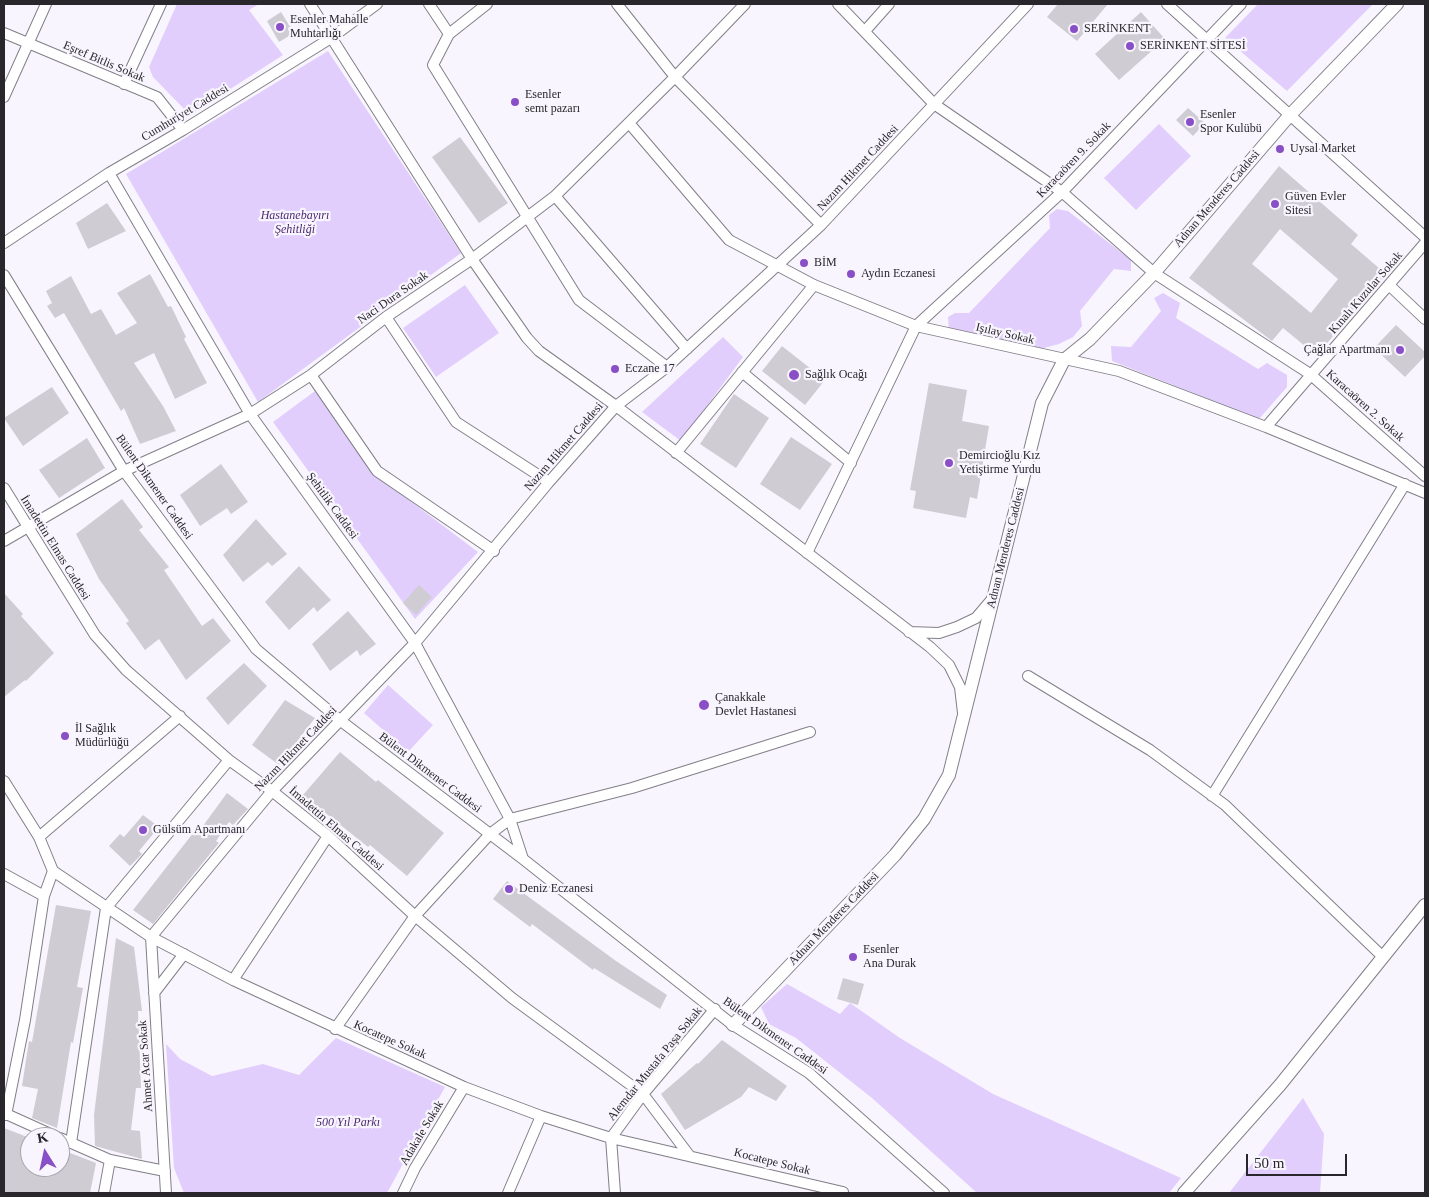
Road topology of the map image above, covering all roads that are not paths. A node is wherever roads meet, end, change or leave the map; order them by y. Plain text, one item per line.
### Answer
1 (46, 4) edge
2 (161, 4) edge
3 (310, 4) edge
4 (377, 4) edge
5 (430, 4) edge
6 (487, 4) edge
7 (616, 4) edge
8 (745, 4) edge
9 (838, 4) edge
10 (889, 4) edge
11 (1028, 4) edge
12 (1167, 4) edge
13 (1241, 4) edge
14 (1397, 4) edge
15 (865, 31) junction
16 (4, 33) edge
17 (449, 34) junction
18 (331, 38) junction
19 (1206, 40) junction
20 (29, 44) junction
21 (675, 77) junction
22 (124, 84) junction
23 (4, 97) edge
24 (934, 104) junction
25 (1289, 116) junction
26 (629, 123) junction
27 (183, 130) junction
28 (109, 173) junction
29 (1062, 192) junction
30 (554, 196) junction
31 (527, 219) junction
32 (821, 225) junction
33 (1425, 237) edge
34 (4, 242) edge
35 (1425, 243) edge
36 (472, 259) junction
37 (778, 266) junction
38 (1154, 273) junction
39 (4, 275) edge
40 (814, 285) junction
41 (1390, 286) junction
42 (386, 317) junction
43 (1425, 319) edge
44 (916, 326) junction
45 (687, 349) junction
46 (1064, 360) junction
47 (667, 367) junction
48 (742, 372) junction
49 (1310, 374) junction
50 (310, 375) junction
51 (616, 406) junction
52 (250, 414) junction
53 (1266, 427) junction
54 (676, 453) junction
55 (851, 463) junction
56 (124, 471) junction
57 (1425, 476) edge
58 (549, 482) junction
59 (1405, 484) junction
60 (4, 488) edge
61 (1425, 493) edge
62 (28, 525) junction
63 (4, 541) edge
64 (494, 551) junction
65 (807, 553) junction
66 (994, 597) junction
67 (909, 632) junction
68 (415, 643) junction
69 (1028, 676) dead end
70 (180, 716) junction
71 (964, 719) junction
72 (341, 721) junction
73 (810, 732) dead end
74 (229, 760) junction
75 (4, 781) edge
76 (272, 791) junction
77 (1212, 796) junction
78 (510, 819) junction
79 (490, 834) junction
80 (328, 836) junction
81 (39, 838) junction
82 (523, 859) junction
83 (53, 871) junction
84 (4, 874) edge
85 (44, 896) junction
86 (1425, 905) edge
87 (106, 908) junction
88 (415, 916) junction
89 (151, 937) junction
90 (184, 954) junction
91 (1383, 957) junction
92 (233, 980) junction
93 (154, 992) junction
94 (715, 1009) junction
95 (733, 1025) junction
96 (335, 1029) junction
97 (464, 1087) junction
98 (643, 1094) junction
99 (5, 1114) edge
100 (541, 1116) junction
101 (34, 1127) edge
102 (611, 1138) junction
103 (71, 1143) joint
104 (689, 1155) junction
105 (110, 1160) junction
106 (165, 1171) junction
107 (1198, 1178) junction
108 (844, 1192) edge
109 (104, 1193) edge
110 (166, 1193) edge
111 (403, 1193) edge
112 (508, 1193) edge
113 (615, 1193) edge
114 (944, 1193) edge
115 (1184, 1193) edge
116 (1188, 1193) edge

1 - 20 street
2 - 22 street
3 - 18 street
4 - 18 street, Cumhuriyet Caddesi
5 - 17 street
6 - 17 street
7 - 21 street
8 - 21 street, Naci Dura Sokak
9 - 15 street, Karacaören 2. Sokak
10 - 15 street
11 - 24 street, Nazım Hikmet Caddesi
12 - 19 street
13 - 19 street, Karacaören 9. Sokak
14 - 25 street, Adnan Menderes Caddesi
15 - 24 street, Karacaören 2. Sokak
16 - 20 street, Eşref Bitlis Sokak
17 - 31 street
18 - 27 street, Cumhuriyet Caddesi
18 - 36 street
19 - 25 street
19 - 29 street, Karacaören 9. Sokak
20 - 22 street, Eşref Bitlis Sokak
20 - 23 street
21 - 26 street, Naci Dura Sokak
21 - 32 street
22 - 27 street, Eşref Bitlis Sokak
24 - 29 street, Karacaören 2. Sokak
24 - 32 street, Nazım Hikmet Caddesi
25 - 33 street
25 - 38 street, Adnan Menderes Caddesi
26 - 30 street, Naci Dura Sokak
26 - 37 street, Işılay Sokak
27 - 28 street, Cumhuriyet Caddesi
28 - 34 street, Cumhuriyet Caddesi
28 - 52 street, Şehitlik Caddesi
29 - 38 street, Karacaören 2. Sokak
29 - 44 street, Karacaören 9. Sokak
30 - 31 street, Naci Dura Sokak
30 - 45 street
31 - 36 street, Naci Dura Sokak
31 - 47 street
32 - 37 street, Nazım Hikmet Caddesi
35 - 41 street, Kınalı Kuzular Sokak
36 - 42 street, Naci Dura Sokak
36 - 51 street
37 - 40 street, Işılay Sokak
37 - 45 street, Nazım Hikmet Caddesi
38 - 46 street, Adnan Menderes Caddesi
38 - 49 street, Karacaören 2. Sokak
39 - 56 street, Bülent Dikmener Caddesi
40 - 44 street, Işılay Sokak
40 - 48 street
41 - 43 street
41 - 49 street, Kınalı Kuzular Sokak
42 - 50 street, Naci Dura Sokak
42 - 58 street
44 - 46 street, Işılay Sokak
44 - 55 street
45 - 47 street, Nazım Hikmet Caddesi
46 - 53 street, Işılay Sokak
46 - 66 street, Adnan Menderes Caddesi
47 - 51 street, Nazım Hikmet Caddesi
48 - 54 street
48 - 55 street
49 - 53 street, Kınalı Kuzular Sokak
49 - 57 street, Karacaören 2. Sokak
50 - 52 street, Naci Dura Sokak
50 - 64 street
51 - 54 street
51 - 58 street, Nazım Hikmet Caddesi
52 - 56 street, Naci Dura Sokak
52 - 68 street, Şehitlik Caddesi
53 - 59 street, Işılay Sokak
54 - 65 street
55 - 65 street
56 - 62 street, Naci Dura Sokak
56 - 72 street, Bülent Dikmener Caddesi
58 - 64 street, Nazım Hikmet Caddesi
59 - 61 street, Işılay Sokak
59 - 77 street
60 - 62 street, İmadettin Elmas Caddesi
62 - 63 street, Naci Dura Sokak
62 - 70 street, İmadettin Elmas Caddesi
64 - 68 street, Nazım Hikmet Caddesi
65 - 67 street
66 - 67 street
66 - 71 street, Adnan Menderes Caddesi
67 - 71 street
68 - 72 street, Nazım Hikmet Caddesi
68 - 78 street, Şehitlik Caddesi
69 - 77 street
70 - 74 street, İmadettin Elmas Caddesi
70 - 81 street
71 - 95 street, Adnan Menderes Caddesi
72 - 76 street, Nazım Hikmet Caddesi
72 - 79 street, Bülent Dikmener Caddesi
73 - 78 street
74 - 76 street, İmadettin Elmas Caddesi
74 - 87 street
75 - 81 street
76 - 80 street, İmadettin Elmas Caddesi
76 - 89 street, Nazım Hikmet Caddesi
77 - 91 street
78 - 79 street
78 - 82 street, Şehitlik Caddesi
79 - 82 street, Bülent Dikmener Caddesi
79 - 88 street
80 - 88 street, İmadettin Elmas Caddesi
80 - 92 street
81 - 83 street
82 - 94 street, Bülent Dikmener Caddesi
83 - 85 street
83 - 87 street, Kocatepe Sokak
84 - 85 street
85 - 99 street
86 - 91 street
87 - 89 street, Kocatepe Sokak
87 - 103 street
88 - 96 street
88 - 98 street, İmadettin Elmas Caddesi
89 - 90 street, Kocatepe Sokak
89 - 93 street, Ahmet Acar Sokak
90 - 92 street, Kocatepe Sokak
90 - 93 street
91 - 107 street
92 - 96 street, Kocatepe Sokak
93 - 106 street, Ahmet Acar Sokak
94 - 95 street, Bülent Dikmener Caddesi
94 - 98 street, Alemdar Mustafa Paşa Sokak
95 - 114 street, Bülent Dikmener Caddesi
96 - 97 street, Kocatepe Sokak
97 - 100 street, Kocatepe Sokak
97 - 111 street, Adakale Sokak
98 - 102 street, Alemdar Mustafa Paşa Sokak
98 - 104 street, İmadettin Elmas Caddesi
99 - 101 street
100 - 102 street, Kocatepe Sokak
100 - 112 street
102 - 104 street, Kocatepe Sokak
102 - 113 street, Alemdar Mustafa Paşa Sokak
103 - 105 street
104 - 108 street, Kocatepe Sokak
105 - 106 street
105 - 109 street
106 - 110 street, Ahmet Acar Sokak
107 - 115 street
107 - 116 street

